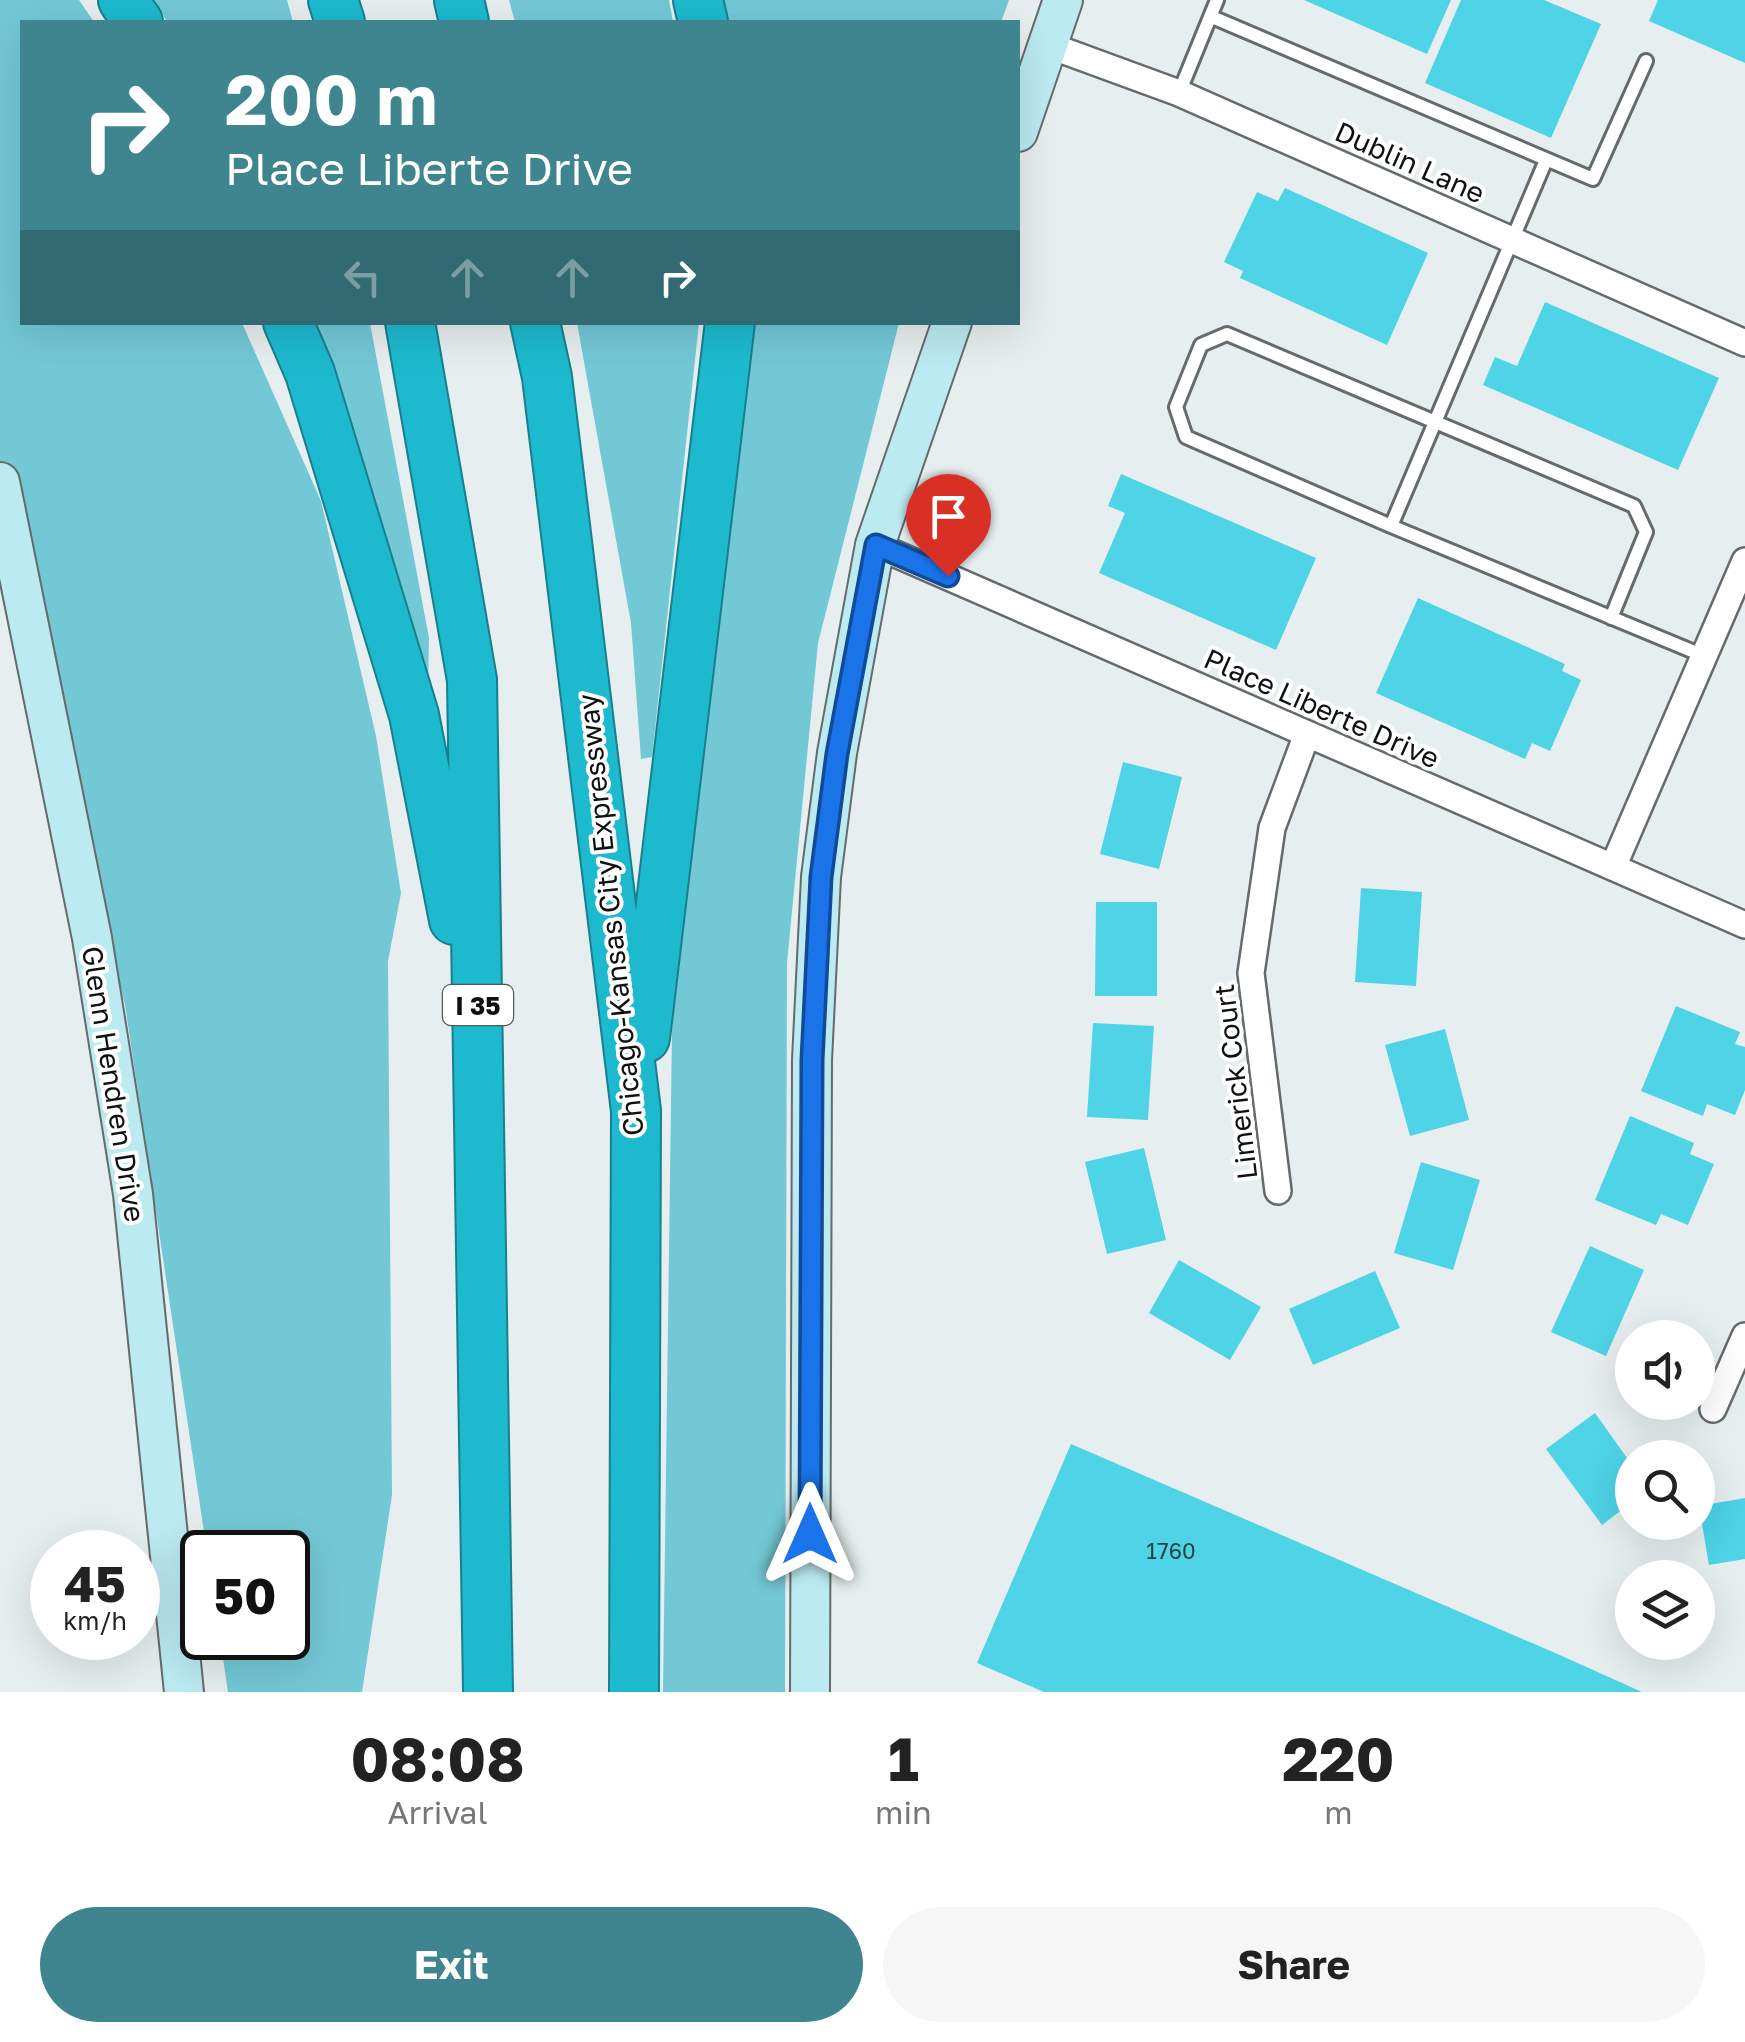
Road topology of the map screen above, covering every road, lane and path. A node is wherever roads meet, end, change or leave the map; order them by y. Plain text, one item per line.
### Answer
1 (1063, 0) edge
2 (1217, 0) edge
3 (1212, 18) junction
4 (1048, 44) junction
5 (1646, 61) dead end
6 (1178, 92) junction
7 (1020, 126) edge
8 (1546, 160) junction
9 (1511, 239) junction
10 (289, 325) edge
11 (411, 325) edge
12 (535, 325) edge
13 (730, 325) edge
14 (951, 325) edge
15 (1745, 343) edge
16 (1435, 421) junction
17 (0, 482) edge
18 (1391, 526) junction
19 (876, 545) junction
20 (1745, 561) edge
21 (1611, 618) junction
22 (1704, 656) junction
23 (1307, 734) junction
24 (1612, 867) junction
25 (1745, 925) edge
26 (478, 1046) junction
27 (636, 1111) junction
28 (1278, 1191) dead end
29 (1745, 1336) edge
30 (1715, 1404) edge
31 (184, 1692) edge
32 (488, 1692) edge
33 (634, 1692) edge
34 (810, 1692) edge

1 - 4 main road
2 - 3 lane
3 - 6 lane
3 - 8 lane
4 - 6 street, Dublin Lane
4 - 7 main road
5 - 8 lane
6 - 9 street, Dublin Lane
8 - 9 lane
9 - 15 street, Dublin Lane
9 - 16 lane
10 - 26 highway
11 - 26 highway, I 35
12 - 27 highway, Chicago-Kansas City Expressway
13 - 27 highway
14 - 19 main road
16 - 18 lane
16 - 18 lane
16 - 21 lane
17 - 31 main road, Glenn Hendren Drive
18 - 21 lane
19 - 23 street, Place Liberte Drive
19 - 34 main road
20 - 22 street
21 - 22 lane
22 - 24 street
23 - 24 street, Place Liberte Drive
23 - 28 street, Limerick Court
24 - 25 street, Place Liberte Drive
26 - 32 highway, I 35
27 - 33 highway, Chicago-Kansas City Expressway
29 - 30 street

